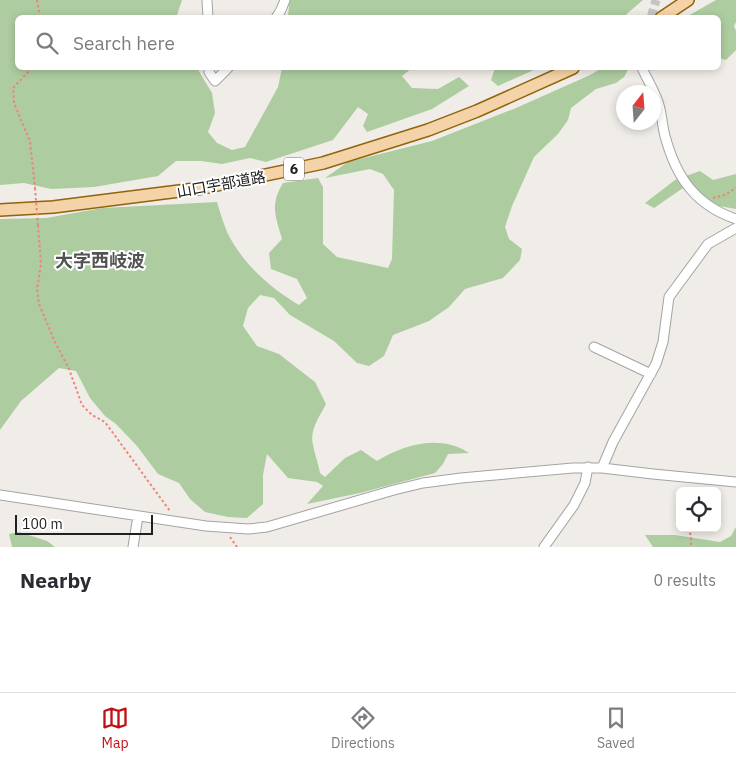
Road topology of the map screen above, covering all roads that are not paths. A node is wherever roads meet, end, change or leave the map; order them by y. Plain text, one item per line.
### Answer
1 (207, 0) edge
2 (285, 0) edge
3 (688, 0) edge
4 (208, 15) edge
5 (278, 15) edge
6 (666, 15) edge
7 (209, 70) edge
8 (226, 70) edge
9 (569, 70) edge
10 (643, 70) edge
11 (0, 210) edge
12 (736, 219) edge
13 (736, 228) edge
14 (594, 346) dead end
15 (651, 374) junction
16 (588, 467) junction
17 (602, 468) junction
18 (736, 482) edge
19 (0, 495) edge
20 (138, 516) junction
21 (133, 547) edge
22 (544, 547) edge

1 - 4 street
2 - 5 street
3 - 6 main road
7 - 8 street
9 - 11 main road, 山口宇部道路 / 6
10 - 12 street
13 - 15 street
14 - 15 street
15 - 17 street
16 - 17 street
16 - 20 street
16 - 22 street
17 - 18 street
19 - 20 street
20 - 21 street

